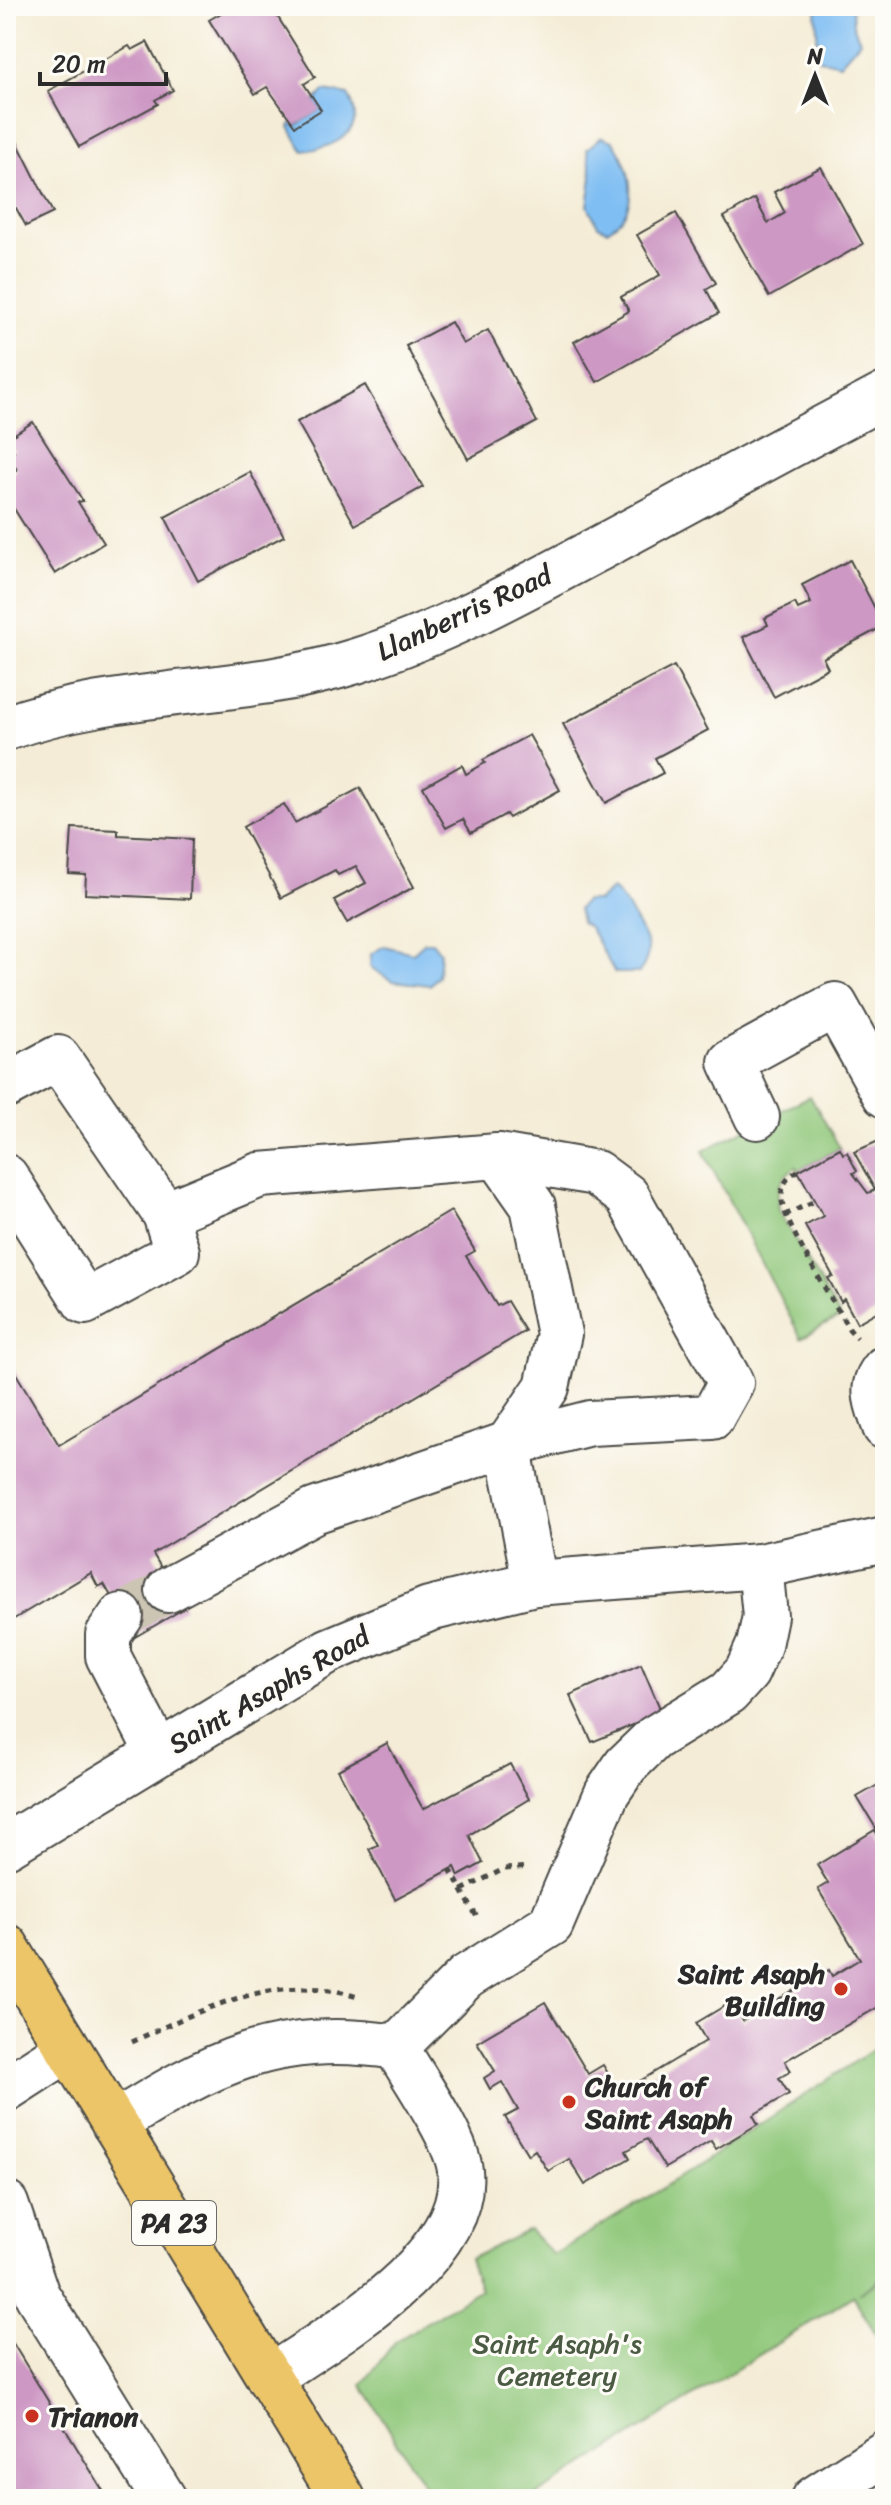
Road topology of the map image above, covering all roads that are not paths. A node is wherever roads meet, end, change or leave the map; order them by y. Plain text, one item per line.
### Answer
1 (885, 395) edge
2 (6, 728) edge
3 (6, 1086) edge
4 (885, 1095) edge
5 (757, 1117) dead end
6 (498, 1156) junction
7 (6, 1177) edge
8 (165, 1214) junction
9 (878, 1351) edge
10 (885, 1427) edge
11 (508, 1444) junction
12 (885, 1539) edge
13 (760, 1566) junction
14 (535, 1583) junction
15 (168, 1590) tunnel mouth
16 (121, 1616) tunnel mouth
17 (158, 1753) junction
18 (6, 1846) edge
19 (6, 1946) edge
20 (17, 1989) edge
21 (396, 2047) junction
22 (68, 2049) junction
23 (6, 2089) edge
24 (114, 2124) junction
25 (6, 2204) edge
26 (269, 2378) junction
27 (885, 2453) edge
28 (164, 2499) edge
29 (343, 2499) edge
30 (814, 2499) edge

1 - 2 street, Llanberris Road
3 - 8 street
4 - 5 street
6 - 8 street
6 - 11 street
6 - 11 street
7 - 8 street
9 - 10 street
11 - 14 street
11 - 15 street
12 - 13 street, Saint Asaphs Road
13 - 14 street, Saint Asaphs Road
13 - 21 street
14 - 17 street, Saint Asaphs Road
16 - 17 street
17 - 18 street, Saint Asaphs Road
19 - 20 main road, PA 23
20 - 22 main road, PA 23
21 - 24 street
21 - 26 street
22 - 23 street
22 - 24 main road, PA 23
24 - 26 main road, PA 23
25 - 28 street
26 - 29 main road, PA 23
27 - 30 street

